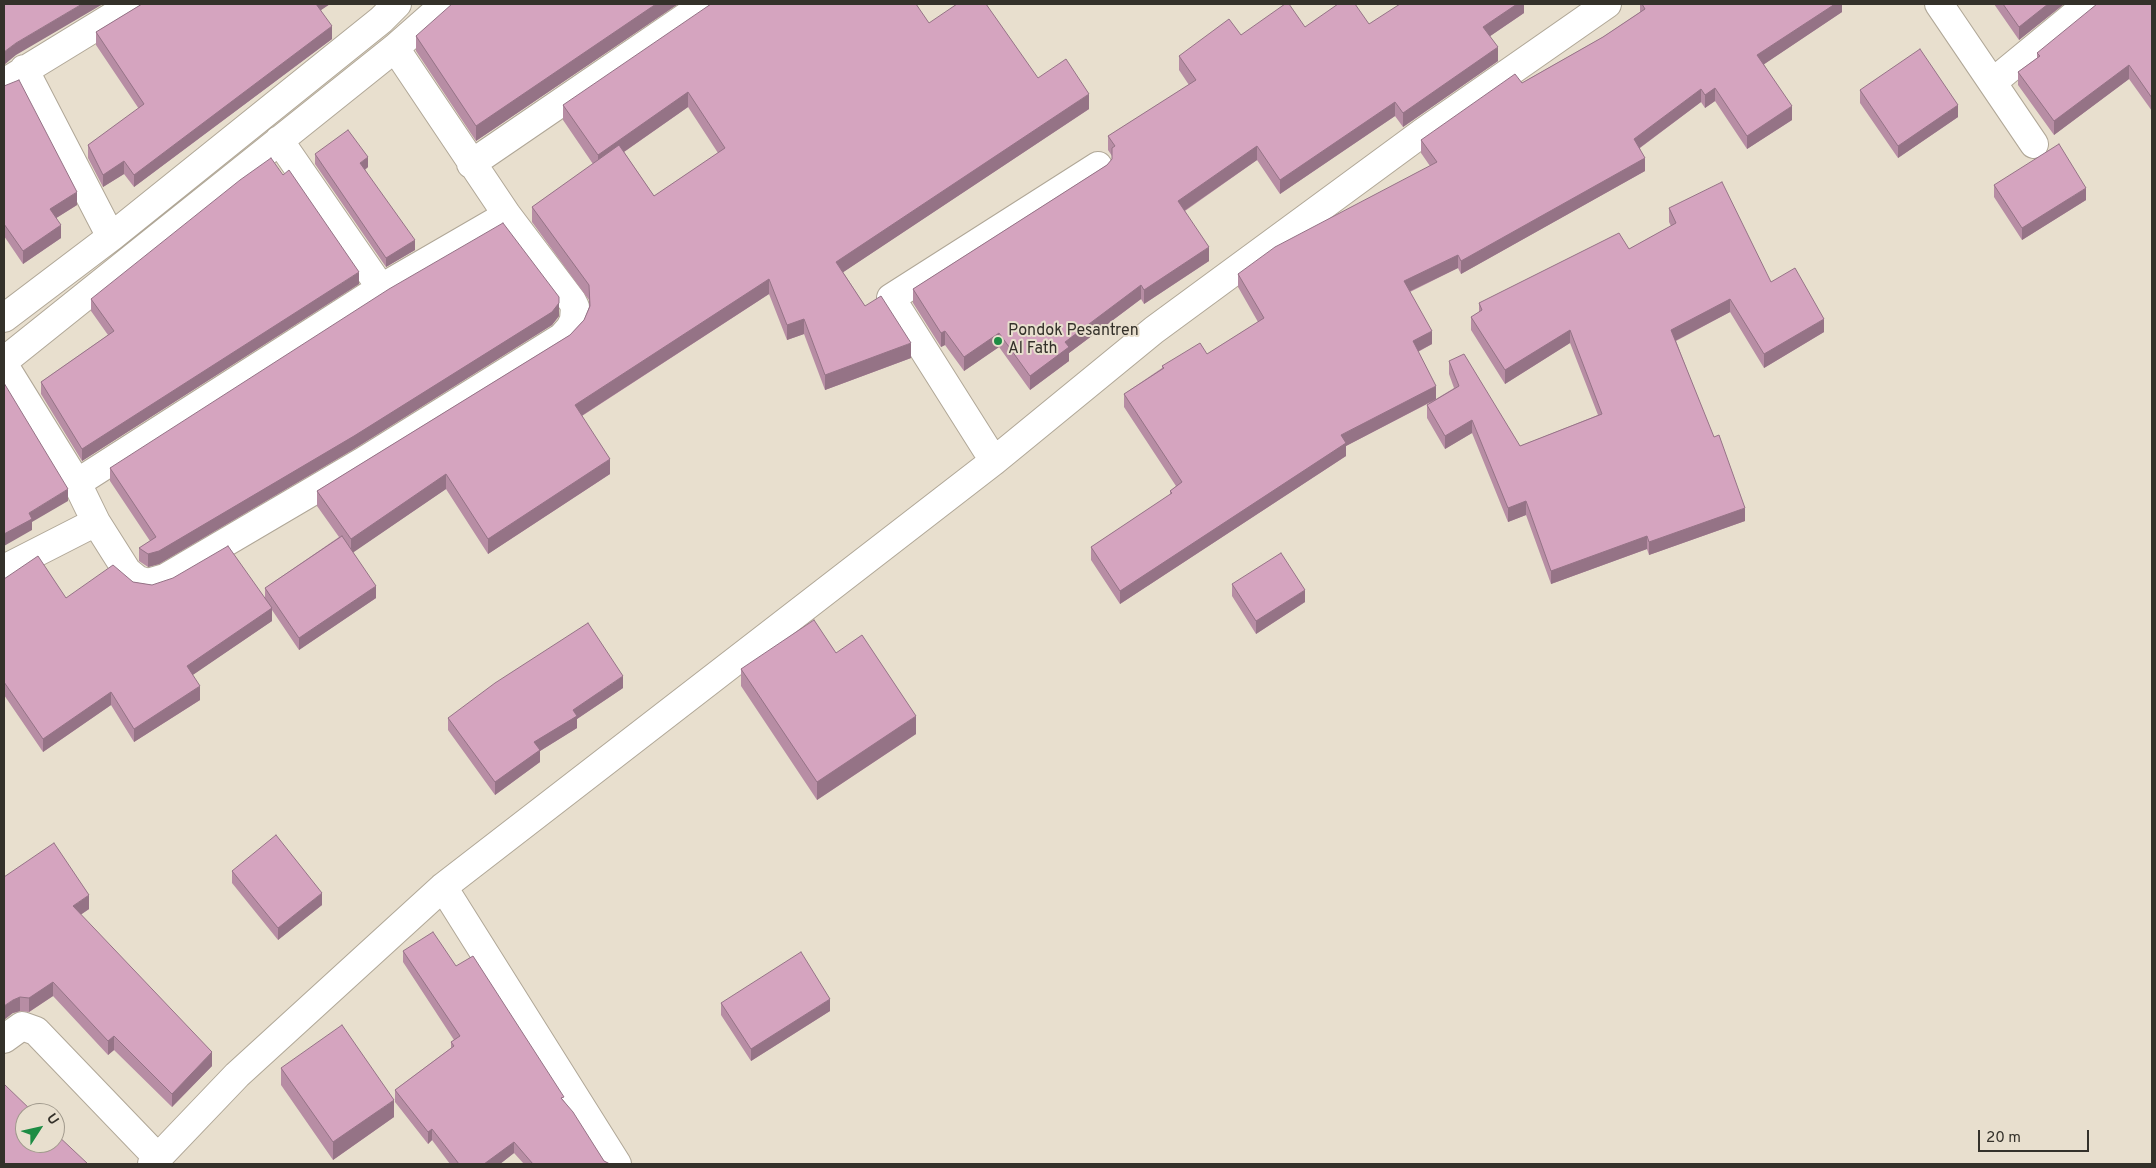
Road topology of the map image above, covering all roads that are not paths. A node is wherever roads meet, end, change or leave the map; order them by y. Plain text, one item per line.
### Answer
1 (133, 4) edge
2 (445, 4) edge
3 (706, 4) edge
4 (1607, 4) edge
5 (1938, 4) edge
6 (2088, 4) edge
7 (382, 9) edge
8 (395, 48) junction
9 (14, 76) edge
10 (1993, 82) junction
11 (279, 140) junction
12 (2034, 144) dead end
13 (221, 147) junction
14 (471, 164) junction
15 (1098, 166) dead end
16 (240, 172) junction
17 (507, 216) junction
18 (111, 237) junction
19 (381, 288) junction
20 (4, 318) edge
21 (4, 361) edge
22 (4, 365) edge
23 (994, 461) junction
24 (77, 483) junction
25 (96, 522) junction
26 (4, 569) edge
27 (443, 887) junction
28 (4, 1039) edge
29 (155, 1161) edge
30 (617, 1164) edge

1 - 9 street
2 - 8 street
3 - 14 street
4 - 23 street
5 - 10 street
6 - 10 street
7 - 13 street
8 - 11 street
8 - 14 street
9 - 18 street
10 - 12 street
11 - 16 street
11 - 19 street
13 - 16 street
13 - 18 street
14 - 17 street
15 - 23 street
16 - 21 street
17 - 19 street
17 - 25 street
18 - 20 street
19 - 24 street
22 - 24 street
23 - 27 street
24 - 25 street
25 - 26 street
27 - 29 street
27 - 30 street
28 - 29 street

